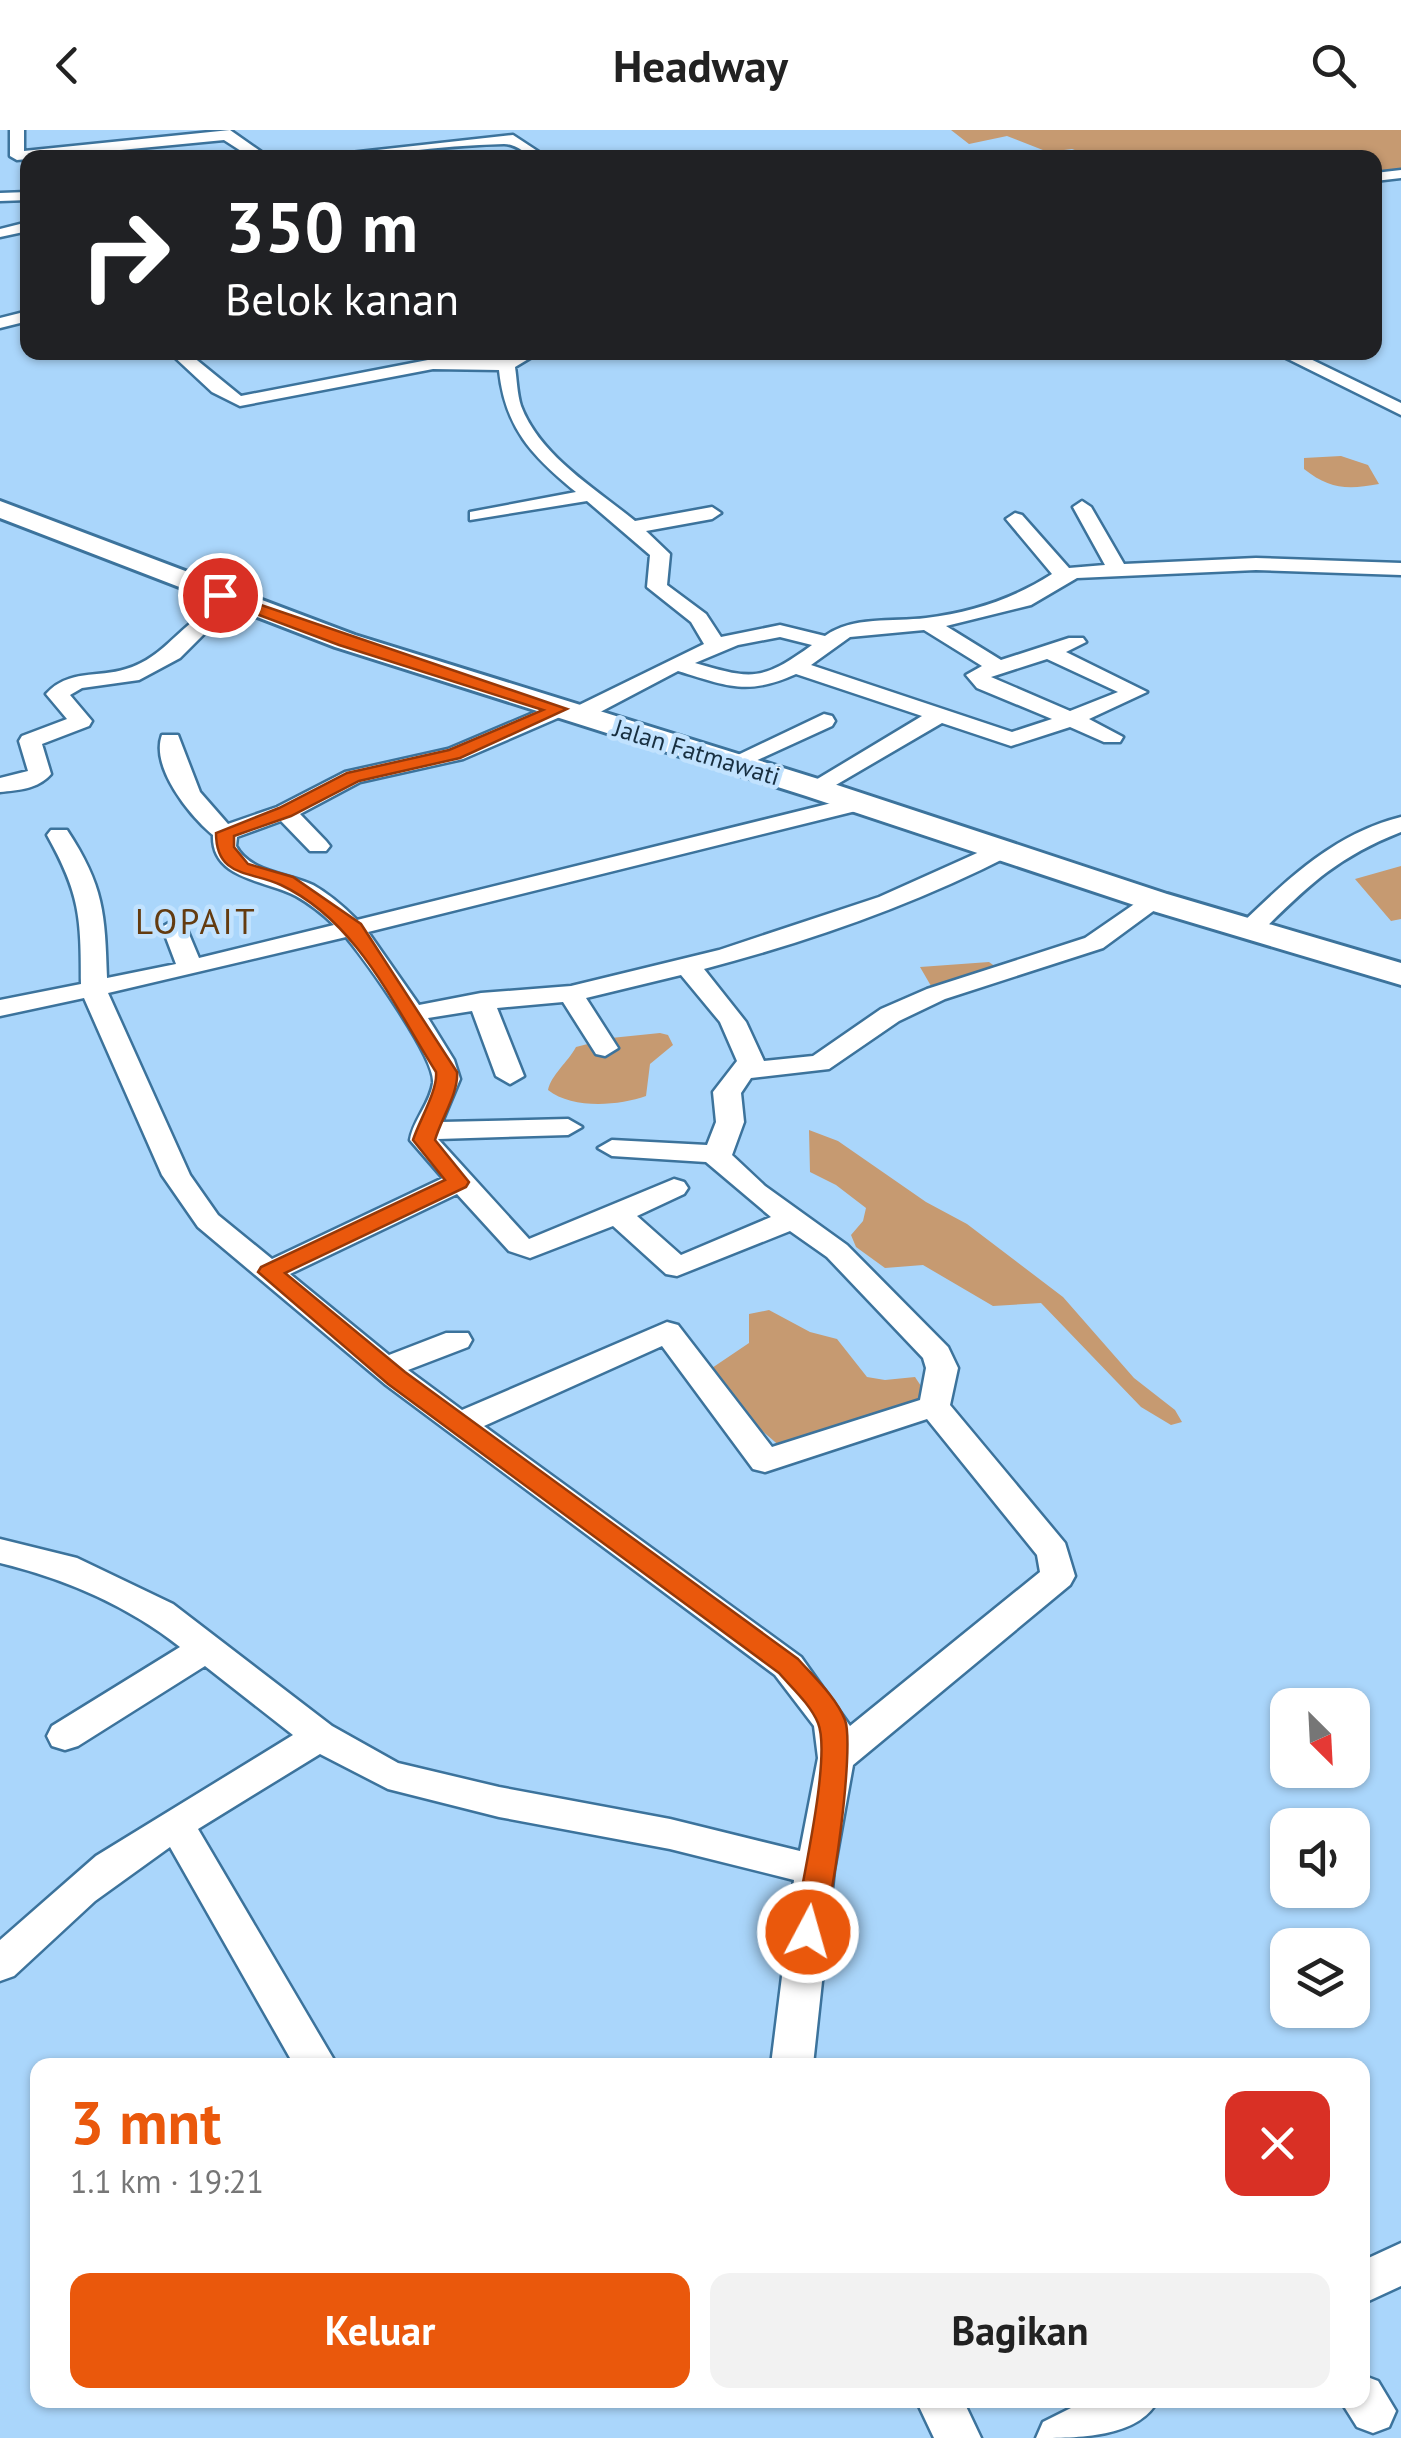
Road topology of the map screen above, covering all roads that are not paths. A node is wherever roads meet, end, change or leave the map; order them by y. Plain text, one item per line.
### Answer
1 (17, 130) edge
2 (140, 130) edge
3 (400, 130) edge
4 (223, 132) edge
5 (181, 134) dead end
6 (516, 134) edge
7 (162, 142) junction
8 (458, 144) junction
9 (418, 147) junction
10 (139, 150) edge
11 (251, 150) edge
12 (407, 150) edge
13 (464, 150) edge
14 (17, 156) junction
15 (20, 156) edge
16 (0, 157) edge
17 (186, 360) edge
18 (517, 360) edge
19 (1298, 360) edge
20 (506, 366) junction
21 (231, 400) junction
22 (1401, 410) edge
23 (254, 420) dead end
24 (590, 495) junction
25 (1082, 507) dead end
26 (0, 509) edge
27 (712, 513) dead end
28 (476, 516) dead end
29 (1015, 519) dead end
30 (631, 528) junction
31 (1401, 569) edge
32 (1118, 570) junction
33 (1064, 575) junction
34 (247, 606) junction
35 (928, 624) junction
36 (826, 642) junction
37 (1076, 642) dead end
38 (716, 646) junction
39 (1046, 651) junction
40 (680, 665) junction
41 (996, 666) junction
42 (795, 667) junction
43 (568, 712) junction
44 (938, 716) junction
45 (1072, 718) junction
46 (824, 722) dead end
47 (1112, 737) dead end
48 (170, 740) dead end
49 (730, 764) junction
50 (0, 785) edge
51 (817, 789) junction
52 (856, 804) junction
53 (285, 812) junction
54 (1401, 824) edge
55 (225, 833) junction
56 (59, 835) dead end
57 (318, 846) dead end
58 (1004, 850) junction
59 (1155, 901) junction
60 (174, 927) dead end
61 (355, 928) junction
62 (1250, 929) junction
63 (687, 966) junction
64 (191, 969) junction
65 (1401, 974) edge
66 (94, 990) junction
67 (570, 994) junction
68 (481, 1002) junction
69 (0, 1008) edge
70 (412, 1014) junction
71 (604, 1048) dead end
72 (746, 1071) junction
73 (510, 1076) dead end
74 (568, 1126) dead end
75 (424, 1131) junction
76 (612, 1148) dead end
77 (716, 1154) junction
78 (458, 1182) junction
79 (674, 1188) dead end
80 (617, 1214) junction
81 (792, 1218) junction
82 (269, 1272) junction
83 (457, 1340) dead end
84 (384, 1368) junction
85 (934, 1406) junction
86 (459, 1424) junction
87 (0, 1550) edge
88 (206, 1648) junction
89 (64, 1736) dead end
90 (319, 1736) junction
91 (836, 1758) junction
92 (176, 1824) junction
93 (816, 1870) junction
94 (0, 1964) edge
95 (312, 2058) edge
96 (793, 2058) edge
97 (1401, 2263) edge
98 (1370, 2280) edge
99 (943, 2408) edge
100 (1119, 2408) edge
101 (958, 2438) edge
102 (1059, 2438) edge

1 - 14 street
2 - 7 street
3 - 9 street
4 - 5 street
4 - 7 street
4 - 11 street
6 - 8 street
7 - 10 street
8 - 9 street
8 - 13 street
9 - 12 street
14 - 15 street
14 - 16 street
17 - 21 street
18 - 20 street
19 - 22 street
20 - 21 street
20 - 24 street
21 - 23 street
24 - 28 street
24 - 30 street
25 - 32 street
26 - 34 highway, Jalan Fatmawati
27 - 30 street
29 - 33 street
30 - 38 street
31 - 32 street
32 - 33 street
33 - 35 street
34 - 43 highway, Jalan Fatmawati
34 - 50 street
35 - 36 street
35 - 41 street
36 - 38 street
36 - 42 street
37 - 39 street
38 - 40 street
39 - 41 street
39 - 45 street
40 - 42 street
40 - 43 street
41 - 45 street
42 - 44 street
43 - 49 highway, Jalan Fatmawati
43 - 53 street
44 - 45 street
44 - 51 street
45 - 47 street
46 - 49 street
48 - 55 street
49 - 51 highway, Jalan Fatmawati
51 - 52 highway, Jalan Fatmawati
52 - 58 highway, Jalan Fatmawati
52 - 61 street
53 - 55 street
53 - 57 street
54 - 62 street
55 - 61 street
56 - 66 street
58 - 59 highway, Jalan Fatmawati
58 - 63 street
59 - 62 highway, Jalan Fatmawati
59 - 72 street
60 - 64 street
61 - 64 street
61 - 70 street
62 - 65 highway, Jalan Fatmawati
63 - 67 street
63 - 72 street
64 - 66 street
66 - 69 street
66 - 82 street
67 - 68 street
67 - 71 street
68 - 70 street
68 - 73 street
70 - 75 street
72 - 77 street
74 - 75 street
75 - 78 street
76 - 77 street
77 - 81 street
78 - 80 street
78 - 82 street
79 - 80 street
80 - 81 street
81 - 85 street
82 - 84 street
83 - 84 street
84 - 86 street
85 - 86 street
85 - 91 street
86 - 91 street
87 - 88 street
88 - 89 street
88 - 90 street
90 - 92 street
90 - 93 street
91 - 93 street
92 - 94 street
92 - 95 street
93 - 96 street
97 - 98 street
99 - 101 street
100 - 102 street

